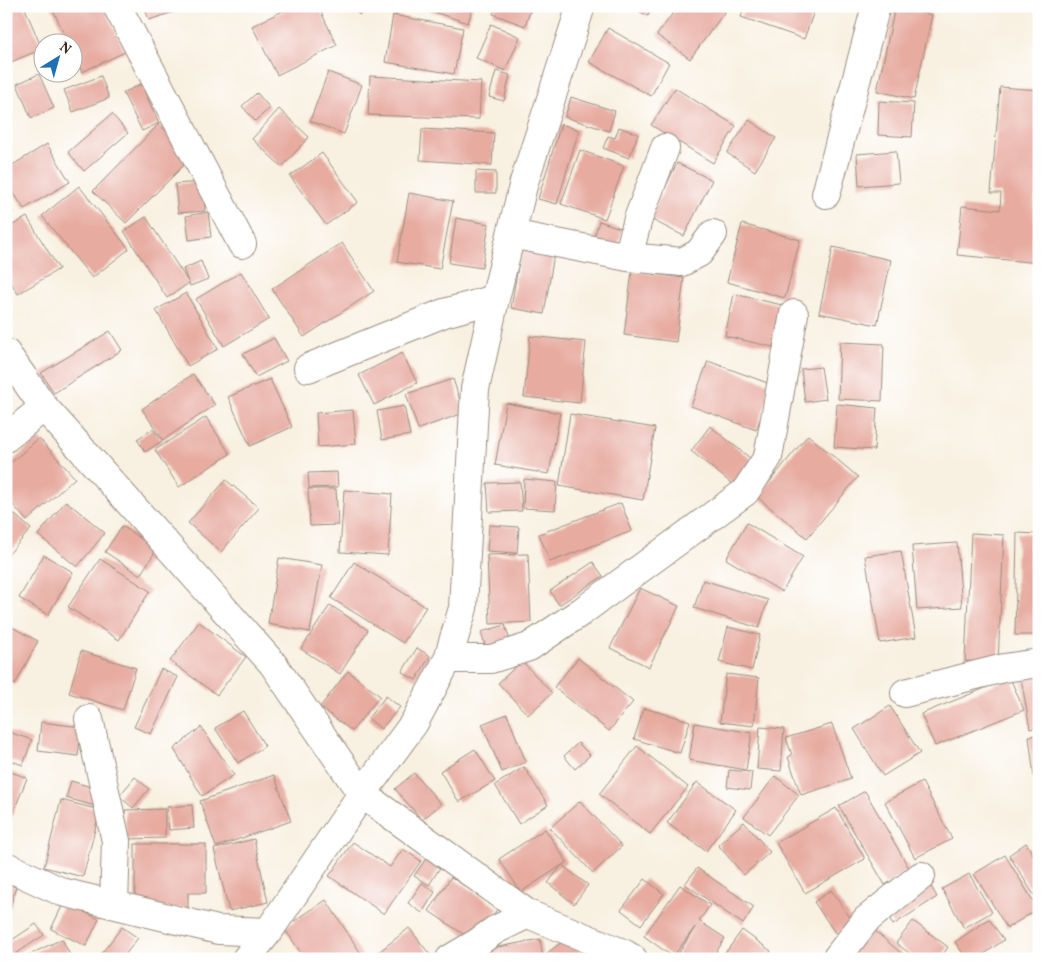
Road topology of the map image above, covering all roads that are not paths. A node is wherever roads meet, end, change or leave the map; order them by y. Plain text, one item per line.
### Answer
1 (117, 6) edge
2 (581, 6) edge
3 (876, 6) edge
4 (665, 148) dead end
5 (826, 194) dead end
6 (512, 234) junction
7 (713, 234) dead end
8 (242, 244) dead end
9 (628, 257) junction
10 (495, 299) junction
11 (794, 314) dead end
12 (6, 353) edge
13 (308, 368) dead end
14 (44, 407) junction
15 (6, 438) edge
16 (448, 659) junction
17 (1039, 663) edge
18 (905, 693) dead end
19 (89, 719) dead end
20 (362, 794) junction
21 (6, 866) edge
22 (921, 876) dead end
23 (114, 904) junction
24 (528, 914) junction
25 (268, 932) junction
26 (246, 959) edge
27 (450, 959) edge
28 (633, 959) edge
29 (836, 959) edge

1 - 8 street
2 - 6 street
3 - 5 street
4 - 9 street
6 - 9 street
6 - 10 street
7 - 9 street
10 - 13 street
10 - 16 street
11 - 16 street
12 - 14 street
14 - 15 street
14 - 20 street
16 - 20 street
17 - 18 street
19 - 23 street
20 - 24 street
20 - 25 street
21 - 23 street
22 - 29 street
23 - 25 street
24 - 27 street
24 - 28 street
25 - 26 street

